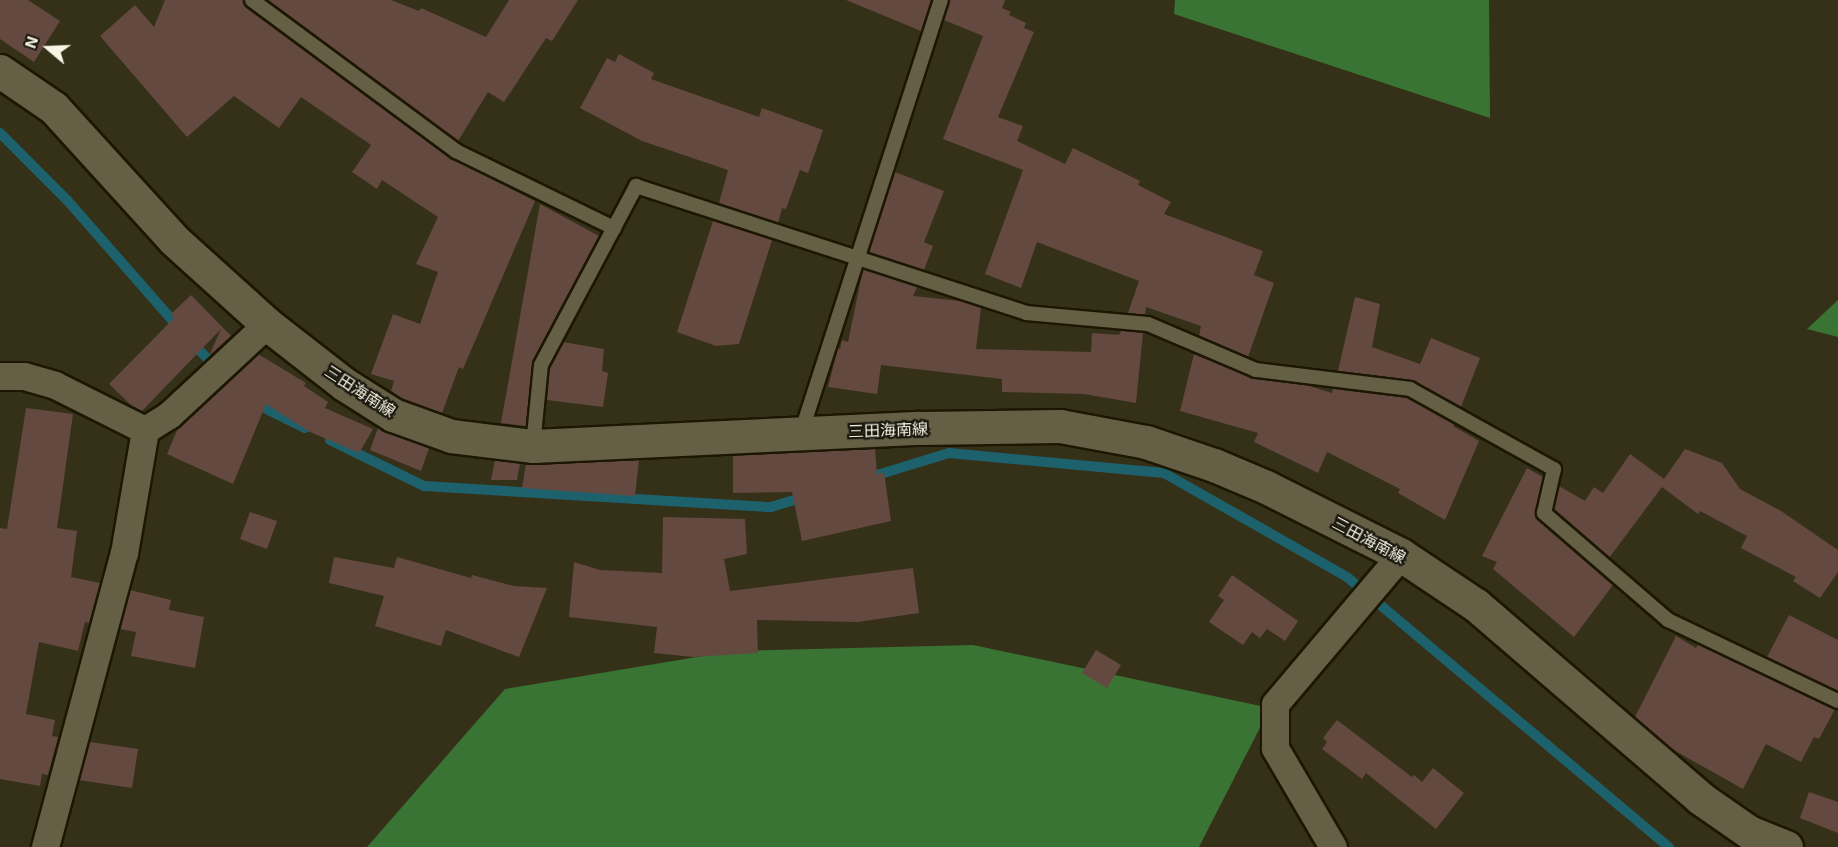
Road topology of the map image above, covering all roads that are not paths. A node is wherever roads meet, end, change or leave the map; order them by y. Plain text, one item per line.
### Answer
1 (252, 0) edge
2 (941, 0) edge
3 (0, 71) edge
4 (614, 228) junction
5 (857, 258) junction
6 (267, 324) junction
7 (0, 376) edge
8 (145, 430) junction
9 (801, 433) junction
10 (533, 446) junction
11 (1401, 555) junction
12 (1838, 701) edge
13 (45, 847) edge
14 (1333, 847) edge
15 (1786, 847) edge

1 - 4 lane
2 - 5 lane
3 - 6 main road, 三田海南線
4 - 5 lane
4 - 10 lane
5 - 9 lane
5 - 12 lane
6 - 8 street
6 - 10 main road, 三田海南線
7 - 8 street
8 - 13 street
9 - 10 main road, 三田海南線
9 - 11 main road, 三田海南線
11 - 14 street
11 - 15 main road, 三田海南線

